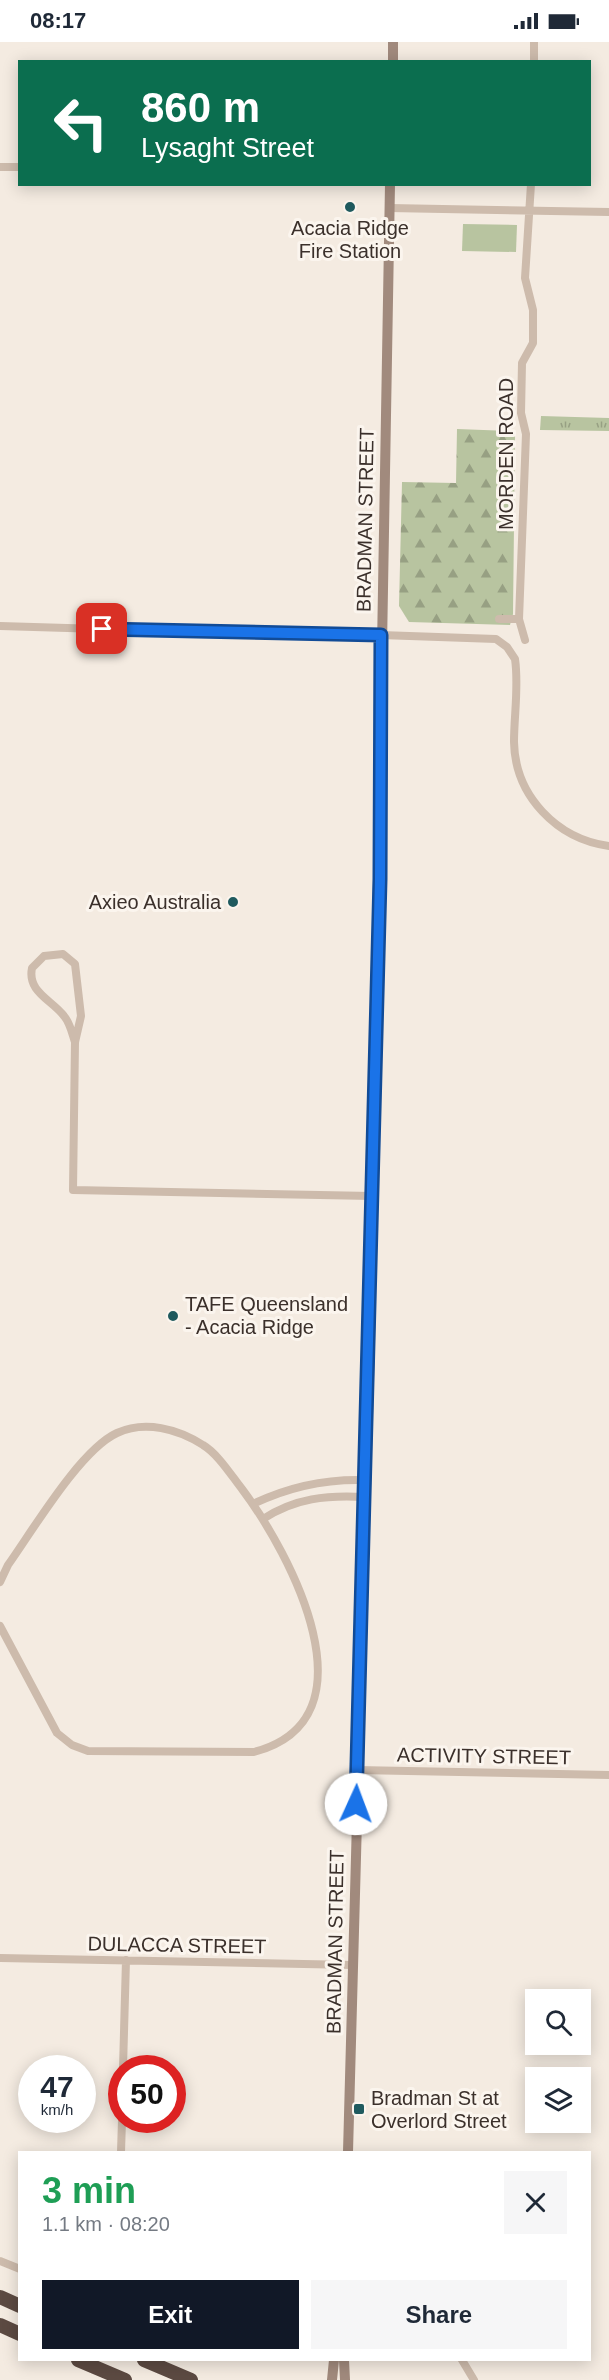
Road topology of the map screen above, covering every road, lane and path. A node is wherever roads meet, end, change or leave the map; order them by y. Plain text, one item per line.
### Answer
1 (393, 42) edge
2 (534, 42) edge
3 (393, 60) edge
4 (534, 60) edge
5 (0, 167) edge
6 (18, 167) edge
7 (390, 186) edge
8 (531, 186) edge
9 (389, 208) junction
10 (530, 210) junction
11 (609, 212) edge
12 (519, 619) junction
13 (499, 620) dead end
14 (0, 626) edge
15 (381, 635) junction
16 (525, 640) dead end
17 (609, 846) edge
18 (75, 1042) junction
19 (372, 1196) junction
20 (364, 1480) junction
21 (364, 1497) junction
22 (254, 1504) junction
23 (263, 1519) junction
24 (0, 1582) edge
25 (0, 1626) edge
26 (357, 1770) junction
27 (609, 1775) edge
28 (0, 1958) edge
29 (126, 1960) junction
30 (353, 1965) junction
31 (123, 2055) edge
32 (122, 2133) edge
33 (121, 2151) edge
34 (348, 2151) edge
35 (0, 2261) edge
36 (18, 2268) edge
37 (0, 2297) edge
38 (18, 2305) edge
39 (0, 2325) edge
40 (18, 2333) edge
41 (80, 2361) edge
42 (146, 2361) edge
43 (334, 2361) edge
44 (344, 2361) edge
45 (463, 2361) edge
46 (125, 2380) edge
47 (192, 2380) edge
48 (332, 2380) edge
49 (345, 2380) edge
50 (474, 2380) edge

1 - 3 main road
2 - 4 street
5 - 6 street
7 - 9 main road, BRADMAN STREET
8 - 10 street, MORDEN ROAD
9 - 10 street
9 - 15 main road, BRADMAN STREET
10 - 11 street
10 - 12 street, MORDEN ROAD
12 - 13 street
12 - 16 street, MORDEN ROAD
14 - 15 street
15 - 17 street
15 - 19 main road, BRADMAN STREET
18 - 18 street
18 - 19 street
19 - 20 main road, BRADMAN STREET
20 - 21 main road, BRADMAN STREET
20 - 22 street
21 - 23 street
21 - 26 main road, BRADMAN STREET
22 - 23 street
22 - 24 street
23 - 25 street
26 - 27 street, ACTIVITY STREET
26 - 30 main road, BRADMAN STREET
28 - 29 street, DULACCA STREET
29 - 30 street, DULACCA STREET
29 - 31 street
30 - 34 main road, BRADMAN STREET
32 - 33 street
35 - 36 street
37 - 38 highway
39 - 40 highway
41 - 46 highway
42 - 47 highway
43 - 48 main road
44 - 49 main road
45 - 50 street

